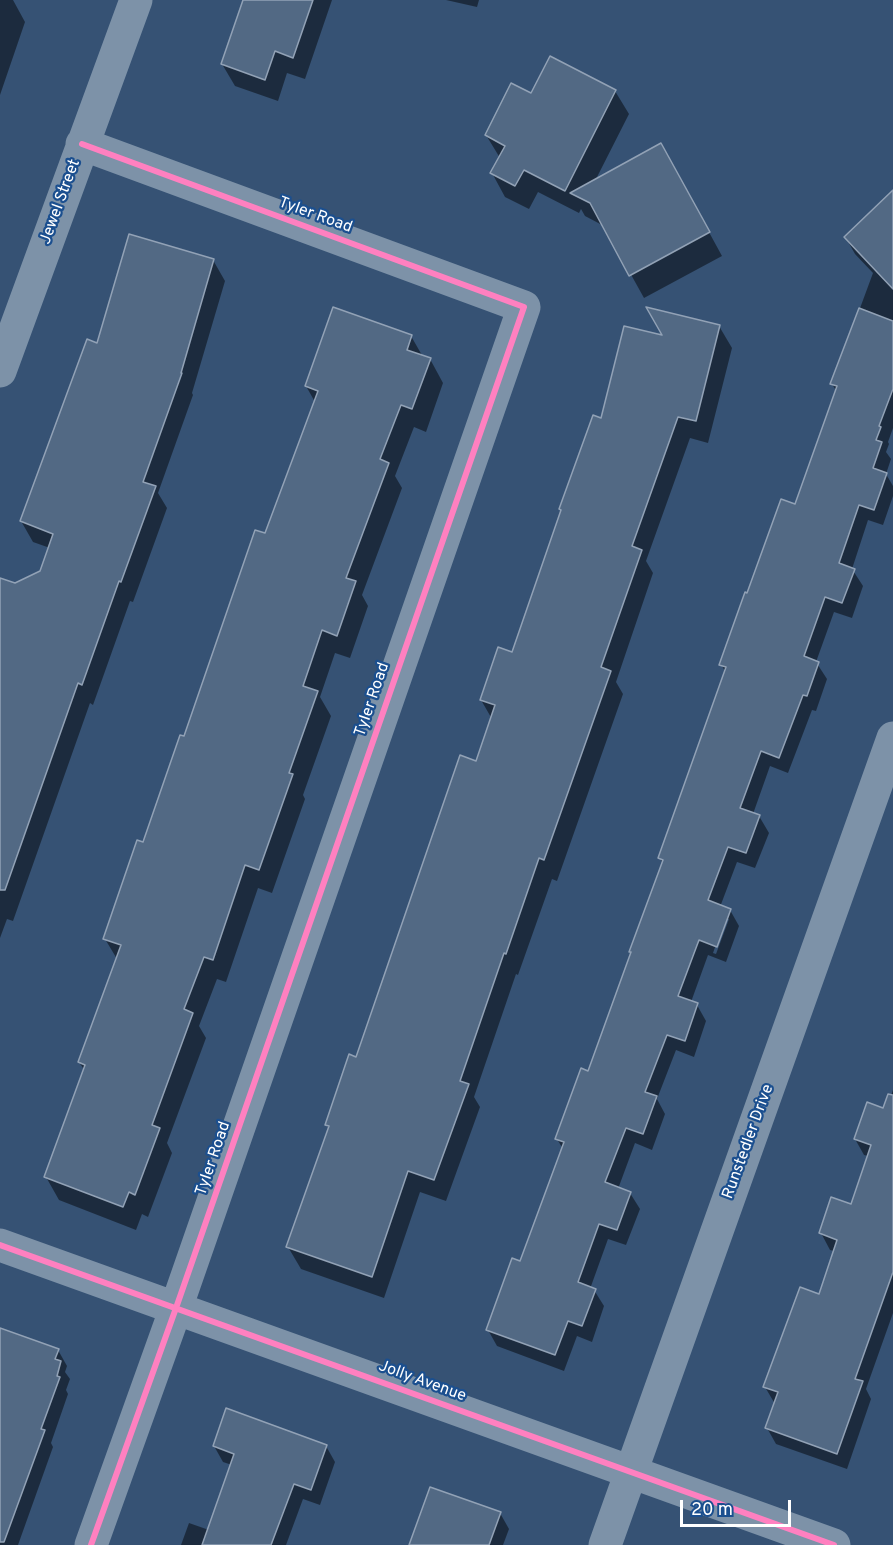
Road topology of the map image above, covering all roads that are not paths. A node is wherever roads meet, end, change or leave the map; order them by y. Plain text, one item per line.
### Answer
1 (136, 0) edge
2 (82, 144) junction
3 (0, 370) edge
4 (893, 738) edge
5 (0, 1245) edge
6 (176, 1308) junction
7 (632, 1472) junction
8 (91, 1545) edge
9 (605, 1545) edge
10 (834, 1545) edge

1 - 2 street, Jewel Street
2 - 3 street, Jewel Street
2 - 6 street, Tyler Road
4 - 7 street, Runstedler Drive
5 - 6 street, Jolly Avenue
6 - 7 street, Jolly Avenue
6 - 8 street, Tyler Road
7 - 9 street, Runstedler Drive
7 - 10 street, Jolly Avenue

